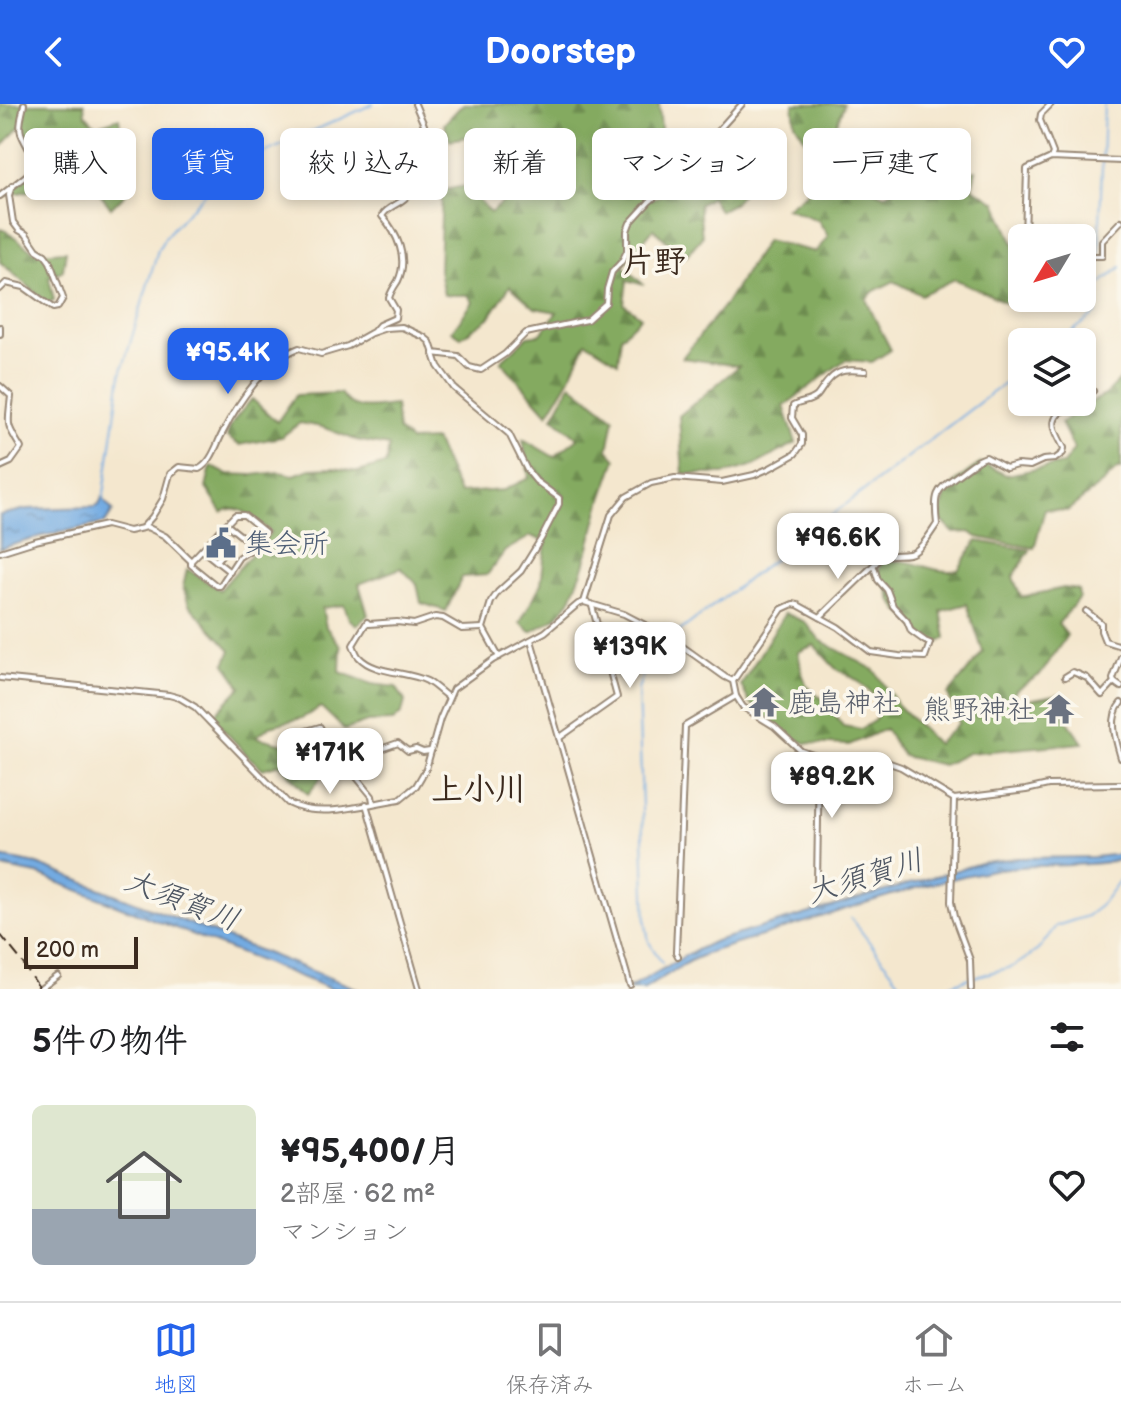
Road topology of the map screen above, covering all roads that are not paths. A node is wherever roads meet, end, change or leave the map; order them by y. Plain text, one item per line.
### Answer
1 (24, 104) edge
2 (415, 104) edge
3 (742, 104) edge
4 (1051, 104) edge
5 (1051, 158) junction
6 (1121, 161) edge
7 (12, 186) junction
8 (0, 196) edge
9 (1121, 221) edge
10 (1025, 224) edge
11 (1096, 256) edge
12 (0, 289) edge
13 (0, 327) edge
14 (371, 333) junction
15 (0, 334) edge
16 (433, 353) junction
17 (865, 371) dead end
18 (0, 386) edge
19 (1058, 416) edge
20 (0, 467) edge
21 (226, 524) junction
22 (143, 527) junction
23 (255, 547) junction
24 (202, 550) junction
25 (0, 552) edge
26 (224, 552) dead end
27 (191, 561) junction
28 (216, 561) junction
29 (874, 567) junction
30 (230, 572) junction
31 (584, 602) junction
32 (591, 605) junction
33 (1086, 611) dead end
34 (820, 617) junction
35 (483, 628) junction
36 (531, 640) junction
37 (1121, 646) edge
38 (499, 657) junction
39 (1121, 657) edge
40 (1065, 677) dead end
41 (0, 678) edge
42 (733, 681) junction
43 (1114, 682) junction
44 (1121, 687) edge
45 (736, 696) junction
46 (448, 697) junction
47 (1121, 703) edge
48 (306, 731) dead end
49 (559, 738) junction
50 (430, 751) junction
51 (819, 757) junction
52 (1121, 758) edge
53 (349, 768) junction
54 (1121, 784) edge
55 (954, 799) junction
56 (373, 802) junction
57 (366, 804) junction
58 (817, 883) dead end
59 (678, 956) dead end
60 (58, 976) dead end
61 (630, 985) dead end
62 (40, 989) edge
63 (419, 989) edge
64 (971, 989) edge

1 - 7 street
2 - 14 street
3 - 16 street
4 - 5 street
5 - 6 street
5 - 10 street
7 - 8 street
7 - 12 street
9 - 11 street
13 - 15 street
14 - 16 street
14 - 22 street
16 - 35 street
17 - 31 street
18 - 20 street
19 - 29 street
21 - 23 street
21 - 23 street
21 - 24 street
22 - 25 street
22 - 27 street
23 - 30 street
24 - 27 street
24 - 28 street
26 - 28 street
27 - 30 street
28 - 30 street
29 - 34 street
29 - 34 street
31 - 32 street
31 - 36 street
32 - 42 street
32 - 49 street
33 - 37 street
34 - 42 street
35 - 38 street
35 - 46 street
36 - 38 street
36 - 49 street
38 - 46 street
39 - 43 street
40 - 43 street
41 - 57 street
42 - 45 street
43 - 44 street
45 - 51 street
45 - 59 street
46 - 50 street
47 - 52 street
48 - 53 street
49 - 61 street
50 - 53 street
50 - 56 street
51 - 55 street
51 - 58 street
53 - 56 street
54 - 55 street
55 - 64 street
56 - 57 street
57 - 63 street
60 - 62 street

